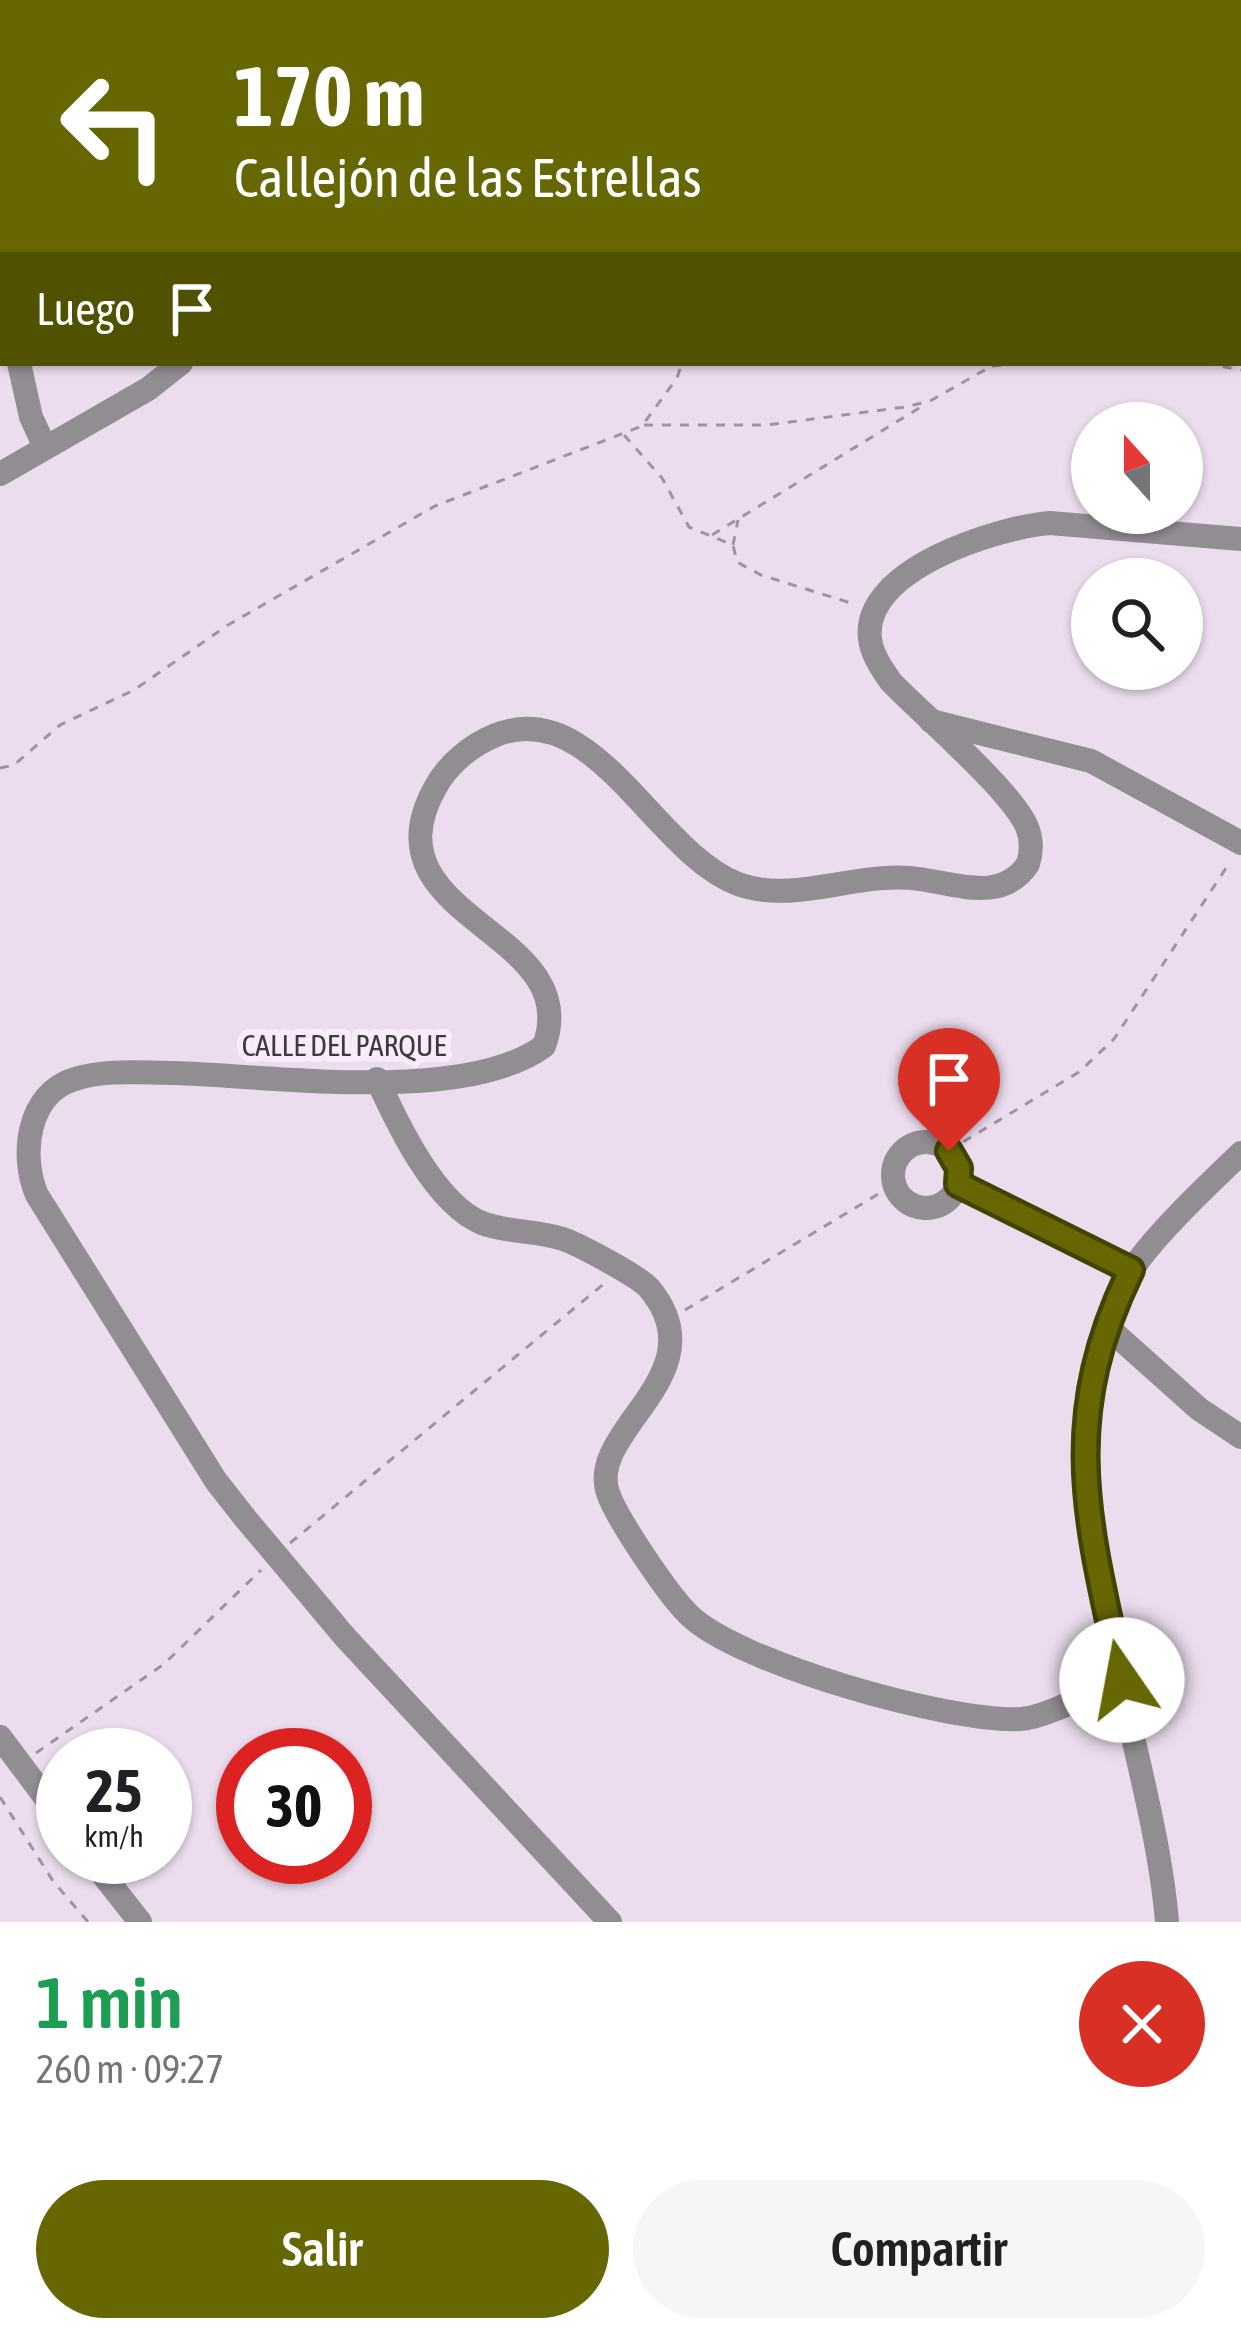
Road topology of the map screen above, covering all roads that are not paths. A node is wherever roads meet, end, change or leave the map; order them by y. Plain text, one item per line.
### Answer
1 (20, 366) edge
2 (177, 366) edge
3 (44, 445) junction
4 (0, 473) edge
5 (1241, 539) edge
6 (929, 721) junction
7 (1241, 844) edge
8 (377, 1079) junction
9 (1241, 1153) edge
10 (958, 1184) junction
11 (1131, 1270) junction
12 (1105, 1325) junction
13 (1241, 1437) edge
14 (1122, 1680) junction
15 (0, 1737) edge
16 (36, 1786) edge
17 (110, 1884) edge
18 (140, 1922) edge
19 (610, 1922) edge
20 (1167, 1922) edge

1 - 3 street
2 - 3 street
3 - 4 street
5 - 6 street, CALLE DEL PARQUE
6 - 7 street
6 - 8 street, CALLE DEL PARQUE
8 - 14 street
8 - 19 street, CALLE DEL PARQUE
9 - 11 street
10 - 10 street
10 - 11 street
11 - 12 street
12 - 13 street
12 - 14 street
14 - 20 street
15 - 16 street
17 - 18 street

